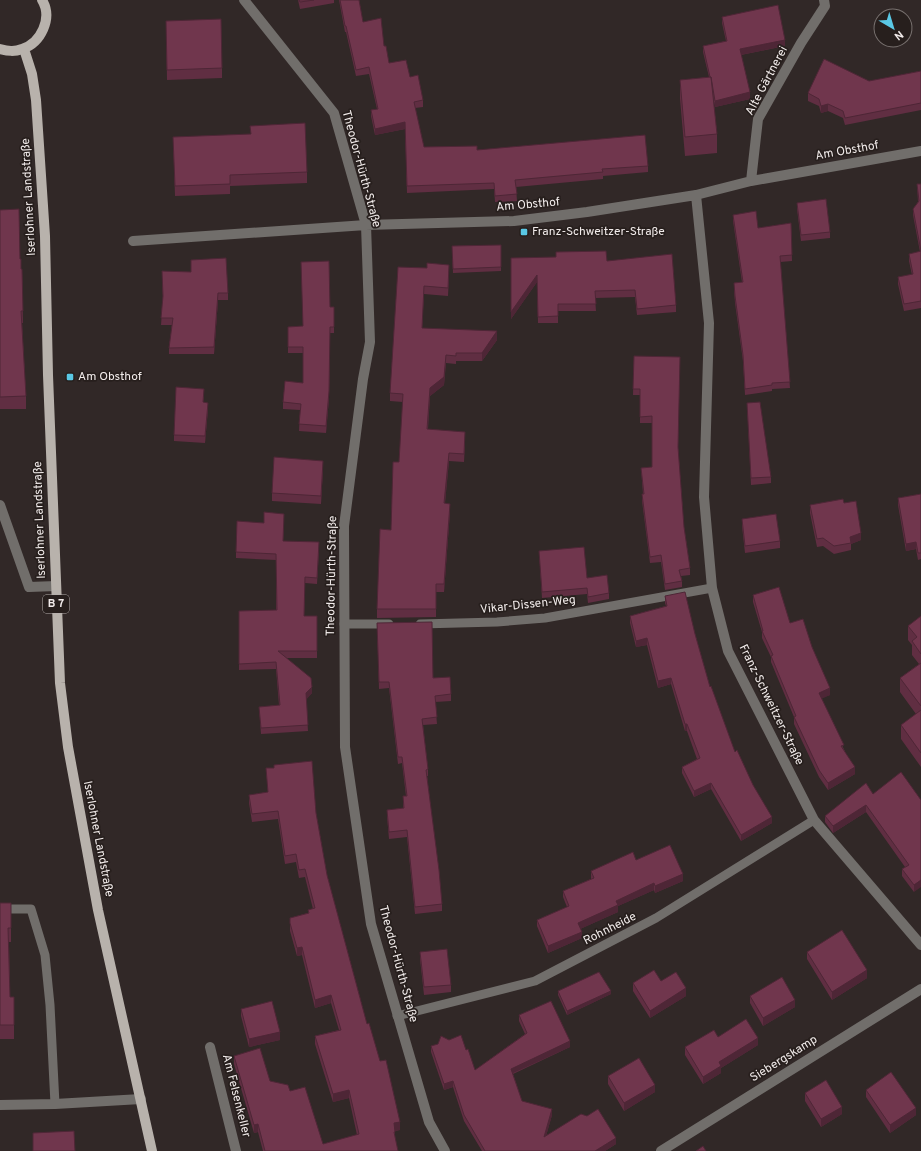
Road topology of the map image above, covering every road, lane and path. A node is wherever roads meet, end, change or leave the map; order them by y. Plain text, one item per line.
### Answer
1 (42, 0) edge
2 (244, 0) edge
3 (824, 0) edge
4 (24, 48) junction
5 (0, 50) edge
6 (921, 151) edge
7 (751, 181) junction
8 (696, 195) junction
9 (366, 225) junction
10 (133, 241) dead end
11 (0, 505) edge
12 (56, 586) junction
13 (712, 588) junction
14 (344, 624) junction
15 (396, 624) edge
16 (411, 624) edge
17 (814, 820) junction
18 (0, 909) edge
19 (921, 945) edge
20 (921, 989) edge
21 (398, 1016) junction
22 (210, 1047) dead end
23 (141, 1099) junction
24 (55, 1104) junction
25 (0, 1105) edge
26 (152, 1151) edge
27 (236, 1151) edge
28 (445, 1151) edge
29 (661, 1151) edge

1 - 4 main road
2 - 9 street, Theodor-Hürth-Straße
3 - 7 street, Alte Gärtnerei
4 - 5 main road
4 - 12 main road, Iserlohner Landstraße / B 7
6 - 7 street, Am Obsthof
7 - 8 street, Am Obsthof
8 - 9 street, Am Obsthof
8 - 13 street, Franz-Schweitzer-Straße
9 - 10 street, Am Obsthof
9 - 14 street, Theodor-Hürth-Straße
11 - 12 street
12 - 23 main road, Iserlohner Landstraße / B 7
13 - 16 lane, Vikar-Dissen-Weg
13 - 17 street, Franz-Schweitzer-Straße
14 - 15 lane
14 - 21 street, Theodor-Hürth-Straße
17 - 19 street, Franz-Schweitzer-Straße
17 - 21 lane, Rohnheide
18 - 24 lane
20 - 29 street, Siebergskamp
21 - 28 street, Theodor-Hürth-Straße
22 - 27 street, Am Felsenkeller
23 - 24 street
23 - 26 main road, Iserlohner Landstraße / B 7
24 - 25 street

